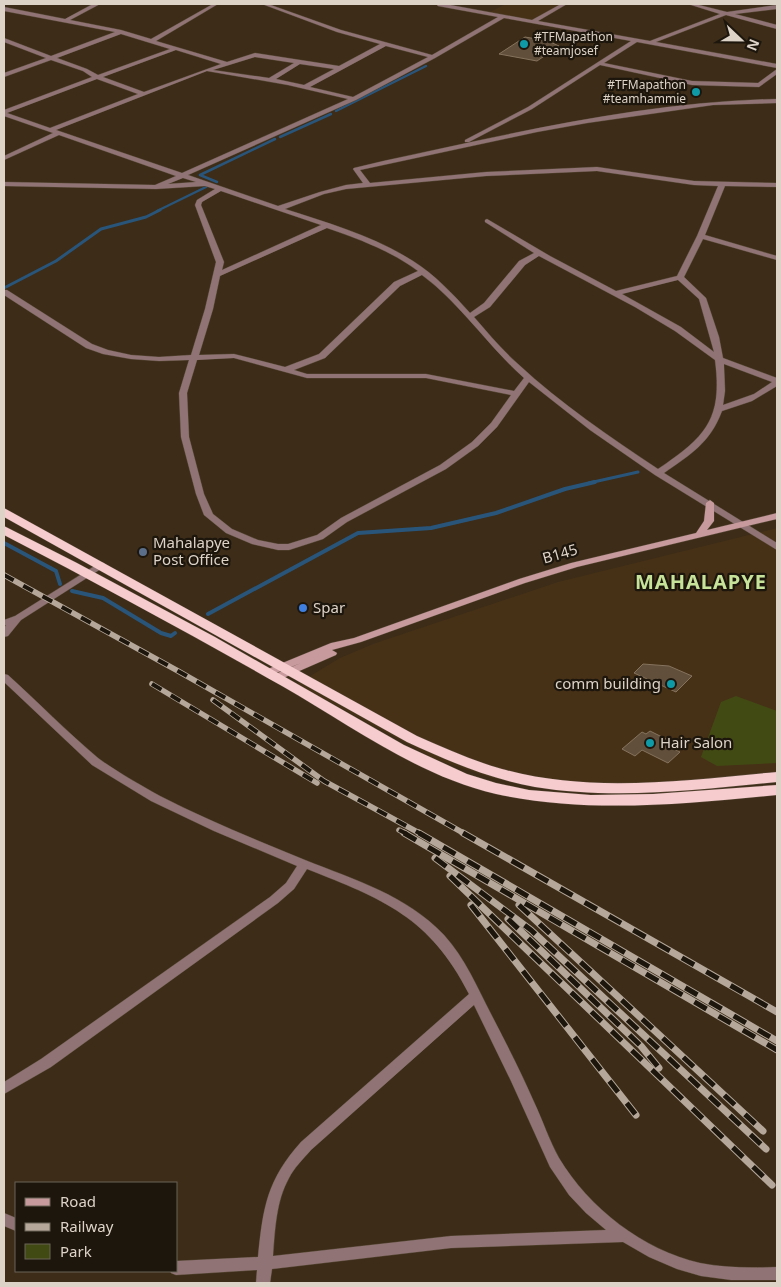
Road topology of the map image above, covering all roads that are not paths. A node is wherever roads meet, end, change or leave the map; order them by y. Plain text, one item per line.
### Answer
1 (96, 4) edge
2 (216, 4) edge
3 (264, 4) edge
4 (438, 4) edge
5 (565, 4) edge
6 (690, 4) edge
7 (777, 7) edge
8 (4, 9) edge
9 (724, 14) junction
10 (502, 16) junction
11 (67, 20) junction
12 (533, 21) junction
13 (777, 27) edge
14 (122, 32) junction
15 (4, 40) edge
16 (153, 40) junction
17 (636, 40) junction
18 (651, 43) junction
19 (385, 44) junction
20 (17, 45) junction
21 (178, 48) junction
22 (4, 49) edge
23 (433, 56) junction
24 (53, 58) junction
25 (299, 62) junction
26 (602, 64) junction
27 (228, 65) junction
28 (777, 66) edge
29 (339, 68) junction
30 (206, 70) junction
31 (777, 71) edge
32 (4, 75) edge
33 (96, 77) junction
34 (271, 80) junction
35 (304, 87) junction
36 (144, 94) junction
37 (354, 99) junction
38 (777, 101) edge
39 (4, 113) edge
40 (55, 131) junction
41 (452, 148) junction
42 (4, 158) edge
43 (182, 175) junction
44 (4, 184) edge
45 (206, 184) junction
46 (367, 184) junction
47 (722, 185) junction
48 (777, 185) edge
49 (156, 187) junction
50 (220, 189) junction
51 (278, 209) junction
52 (487, 221) dead end
53 (325, 226) junction
54 (701, 236) junction
55 (539, 253) junction
56 (777, 258) edge
57 (422, 272) junction
58 (217, 275) junction
59 (680, 277) junction
60 (4, 292) edge
61 (616, 293) junction
62 (469, 317) junction
63 (193, 358) junction
64 (720, 360) junction
65 (285, 370) junction
66 (777, 374) edge
67 (528, 378) junction
68 (767, 379) junction
69 (777, 382) edge
70 (516, 394) junction
71 (718, 409) junction
72 (659, 473) junction
73 (710, 503) junction
74 (4, 512) edge
75 (777, 516) edge
76 (743, 525) junction
77 (4, 530) edge
78 (699, 535) junction
79 (777, 547) edge
80 (101, 565) junction
81 (88, 573) junction
82 (18, 618) junction
83 (4, 623) edge
84 (4, 634) edge
85 (280, 672) junction
86 (4, 676) edge
87 (4, 687) edge
88 (39, 711) junction
89 (777, 777) edge
90 (777, 790) edge
91 (304, 864) junction
92 (475, 996) junction
93 (4, 1089) edge
94 (624, 1236) junction
95 (265, 1263) junction
96 (178, 1268) edge
97 (777, 1274) edge
98 (263, 1283) edge

1 - 11 street
2 - 16 street
3 - 19 street
4 - 10 street
5 - 12 street
6 - 9 street
7 - 9 street
8 - 11 street
9 - 13 street
9 - 18 street
10 - 12 street
10 - 23 street
11 - 14 street
12 - 17 street
14 - 16 street
14 - 24 street
15 - 20 street
16 - 21 street
17 - 18 street
17 - 26 street
18 - 28 street
19 - 23 street
19 - 29 street
20 - 22 street
20 - 24 street
21 - 27 street
21 - 33 street
23 - 37 street
24 - 32 street
24 - 33 street
25 - 27 street
25 - 29 street
25 - 34 street
26 - 31 street
26 - 41 street
27 - 30 street
29 - 35 street
30 - 34 street
30 - 36 street
33 - 36 street
33 - 39 street
34 - 35 street
35 - 37 street
36 - 40 street
37 - 43 street
38 - 41 street
39 - 40 street
40 - 42 street
40 - 43 street
41 - 46 street
43 - 45 street
43 - 49 street
44 - 49 street
45 - 49 street
45 - 50 street
46 - 47 street
46 - 51 street
47 - 48 street
47 - 54 street
50 - 51 street
50 - 58 street
51 - 53 street
52 - 55 street
53 - 57 street
53 - 58 street
54 - 56 street
54 - 59 street
55 - 61 street
55 - 62 street
57 - 62 street
57 - 65 street
58 - 63 street
59 - 61 street
59 - 64 street
60 - 63 street
61 - 64 street
62 - 67 street
63 - 65 street
63 - 70 street
64 - 68 street
64 - 71 street
65 - 70 street
66 - 68 street
67 - 70 street
67 - 72 street
68 - 69 street
69 - 71 street
71 - 72 street
72 - 73 street
73 - 76 street
73 - 78 main road
74 - 80 highway
75 - 76 main road, B145 / B145
76 - 78 main road, B145 / B145
76 - 79 street
77 - 81 highway
78 - 85 main road, B145 / B145
80 - 81 street
80 - 85 highway
81 - 82 street
81 - 85 highway
82 - 83 street
82 - 84 street
85 - 89 highway
85 - 90 highway
86 - 88 street
87 - 88 street
88 - 91 street
91 - 92 street
91 - 93 street
92 - 94 street
92 - 95 street
94 - 95 street
94 - 97 street
95 - 96 street
95 - 98 street

